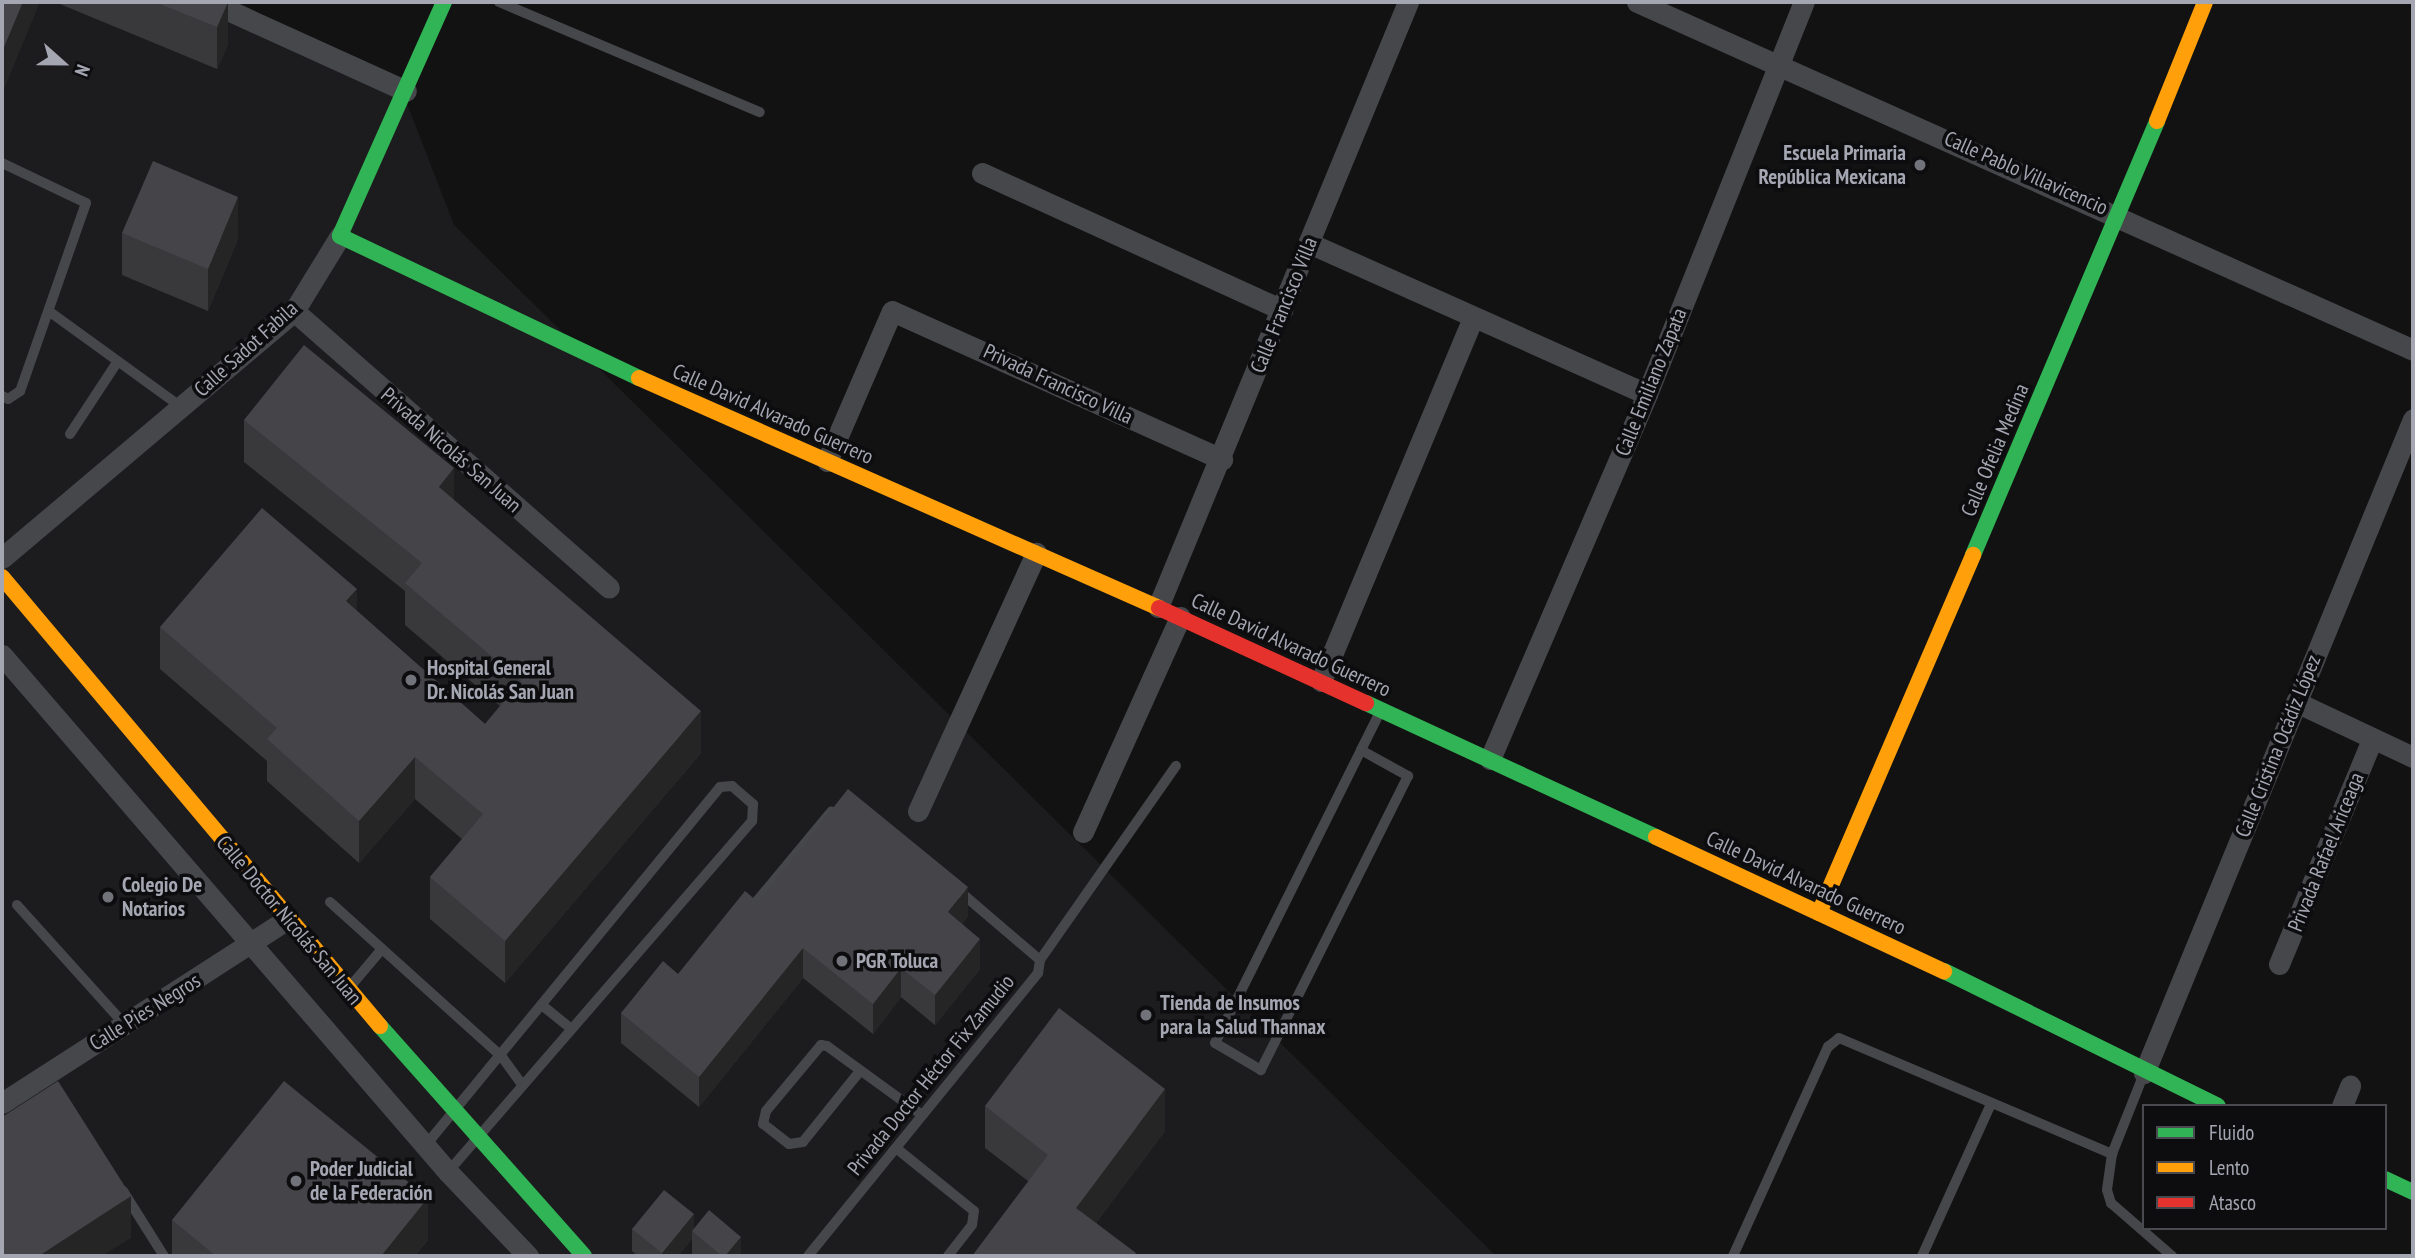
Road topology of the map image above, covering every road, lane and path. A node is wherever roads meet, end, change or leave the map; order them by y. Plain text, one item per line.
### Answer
1 (210, 2) edge
2 (444, 2) edge
3 (499, 2) edge
4 (1408, 2) edge
5 (1637, 2) edge
6 (1804, 2) edge
7 (2204, 2) edge
8 (1779, 64) junction
9 (406, 91) junction
10 (760, 112) dead end
11 (2, 163) edge
12 (982, 173) dead end
13 (2119, 214) junction
14 (340, 236) junction
15 (1309, 243) junction
16 (1282, 310) junction
17 (294, 311) junction
18 (50, 312) junction
19 (1473, 317) junction
20 (2413, 350) edge
21 (118, 361) junction
22 (1647, 394) junction
23 (2, 396) edge
24 (181, 407) junction
25 (2413, 419) edge
26 (70, 434) dead end
27 (1222, 459) junction
28 (827, 461) junction
29 (1036, 553) junction
30 (2, 558) edge
31 (2, 577) edge
32 (609, 588) dead end
33 (1158, 607) junction
34 (1180, 617) junction
35 (2, 654) edge
36 (1321, 681) junction
37 (2296, 702) junction
38 (1382, 709) junction
39 (2372, 739) junction
40 (1362, 750) junction
41 (2413, 758) edge
42 (1490, 759) junction
43 (1176, 766) dead end
44 (841, 804) edge
45 (918, 811) dead end
46 (1083, 832) dead end
47 (943, 878) edge
48 (330, 902) dead end
49 (17, 905) dead end
50 (752, 907) edge
51 (1819, 913) junction
52 (287, 919) junction
53 (252, 944) junction
54 (382, 949) junction
55 (1040, 960) junction
56 (2279, 964) dead end
57 (348, 990) junction
58 (543, 1006) junction
59 (125, 1025) junction
60 (571, 1029) junction
61 (502, 1057) junction
62 (860, 1071) junction
63 (2144, 1073) junction
64 (522, 1085) junction
65 (2, 1103) edge
66 (2214, 1104) edge
67 (1990, 1106) junction
68 (454, 1114) junction
69 (922, 1115) junction
70 (477, 1141) junction
71 (426, 1145) junction
72 (896, 1148) junction
73 (2112, 1154) junction
74 (449, 1172) junction
75 (114, 1176) edge
76 (2387, 1180) edge
77 (2413, 1192) edge
78 (2142, 1230) edge
79 (2142, 1230) edge
80 (164, 1256) edge
81 (528, 1256) edge
82 (584, 1256) edge
83 (808, 1256) edge
84 (948, 1256) edge
85 (1733, 1256) edge
86 (1922, 1256) edge
87 (2172, 1256) edge

1 - 9 street
2 - 9 street, Calle Sadot Fabila
3 - 10 lane
4 - 15 street, Calle Francisco Villa
5 - 8 street, Calle Pablo Villavicencio
6 - 8 street, Calle Emiliano Zapata
7 - 13 street, Calle Ofelia Medina
8 - 13 street, Calle Pablo Villavicencio
8 - 22 street, Calle Emiliano Zapata
9 - 14 street, Calle Sadot Fabila
11 - 18 lane
12 - 16 street
13 - 20 street, Calle Pablo Villavicencio
13 - 51 street, Calle Ofelia Medina
14 - 17 street, Calle Sadot Fabila
14 - 28 street, Calle David Alvarado Guerrero
15 - 16 street, Calle Francisco Villa
15 - 19 street
16 - 27 street, Calle Francisco Villa
17 - 24 street, Calle Sadot Fabila
17 - 32 street, Privada Nicolás San Juan
18 - 21 lane
18 - 23 lane
19 - 22 street
19 - 36 street
21 - 24 lane
21 - 26 lane
22 - 42 street, Calle Emiliano Zapata
24 - 30 street, Calle Sadot Fabila
25 - 37 street, Calle Cristina Ocádiz López
27 - 28 street, Privada Francisco Villa
27 - 33 street, Calle Francisco Villa
28 - 29 street, Calle David Alvarado Guerrero
29 - 33 street, Calle David Alvarado Guerrero
29 - 45 street
31 - 52 street, Calle Doctor Nicolás San Juan
33 - 34 street, Calle David Alvarado Guerrero
34 - 36 street, Calle David Alvarado Guerrero
34 - 46 street
35 - 53 street, Calle Doctor Nicolás San Juan
36 - 38 street, Calle David Alvarado Guerrero
37 - 39 street
37 - 63 street, Calle Cristina Ocádiz López
38 - 40 lane
38 - 42 street, Calle David Alvarado Guerrero
39 - 41 street
39 - 56 street, Privada Rafael Ariceaga
40 - 40 lane
42 - 51 street, Calle David Alvarado Guerrero
43 - 55 lane, Privada Doctor Héctor Fix Zamudio
44 - 50 lane
47 - 55 lane
48 - 54 lane
49 - 59 lane
51 - 63 street, Calle David Alvarado Guerrero
52 - 53 street, Calle Pies Negros
52 - 57 street, Calle Doctor Nicolás San Juan
53 - 59 street, Calle Pies Negros
53 - 71 street, Calle Doctor Nicolás San Juan
54 - 57 lane
54 - 61 lane
55 - 69 lane, Privada Doctor Héctor Fix Zamudio
57 - 68 street, Calle Doctor Nicolás San Juan
58 - 60 lane
58 - 60 lane
58 - 61 lane
59 - 65 street, Calle Pies Negros
60 - 64 lane
61 - 64 lane
61 - 68 lane
62 - 62 lane
62 - 69 lane
63 - 66 street, Calle David Alvarado Guerrero
63 - 73 lane
64 - 70 lane
67 - 73 lane
67 - 85 lane
67 - 86 lane
68 - 70 street, Calle Doctor Nicolás San Juan
68 - 71 lane
69 - 72 lane, Privada Doctor Héctor Fix Zamudio
70 - 74 lane
70 - 82 street, Calle Doctor Nicolás San Juan
71 - 74 street, Calle Doctor Nicolás San Juan
72 - 83 lane, Privada Doctor Héctor Fix Zamudio
72 - 84 lane
73 - 79 lane
74 - 81 street, Calle Doctor Nicolás San Juan
75 - 80 lane
76 - 77 street
78 - 87 lane

